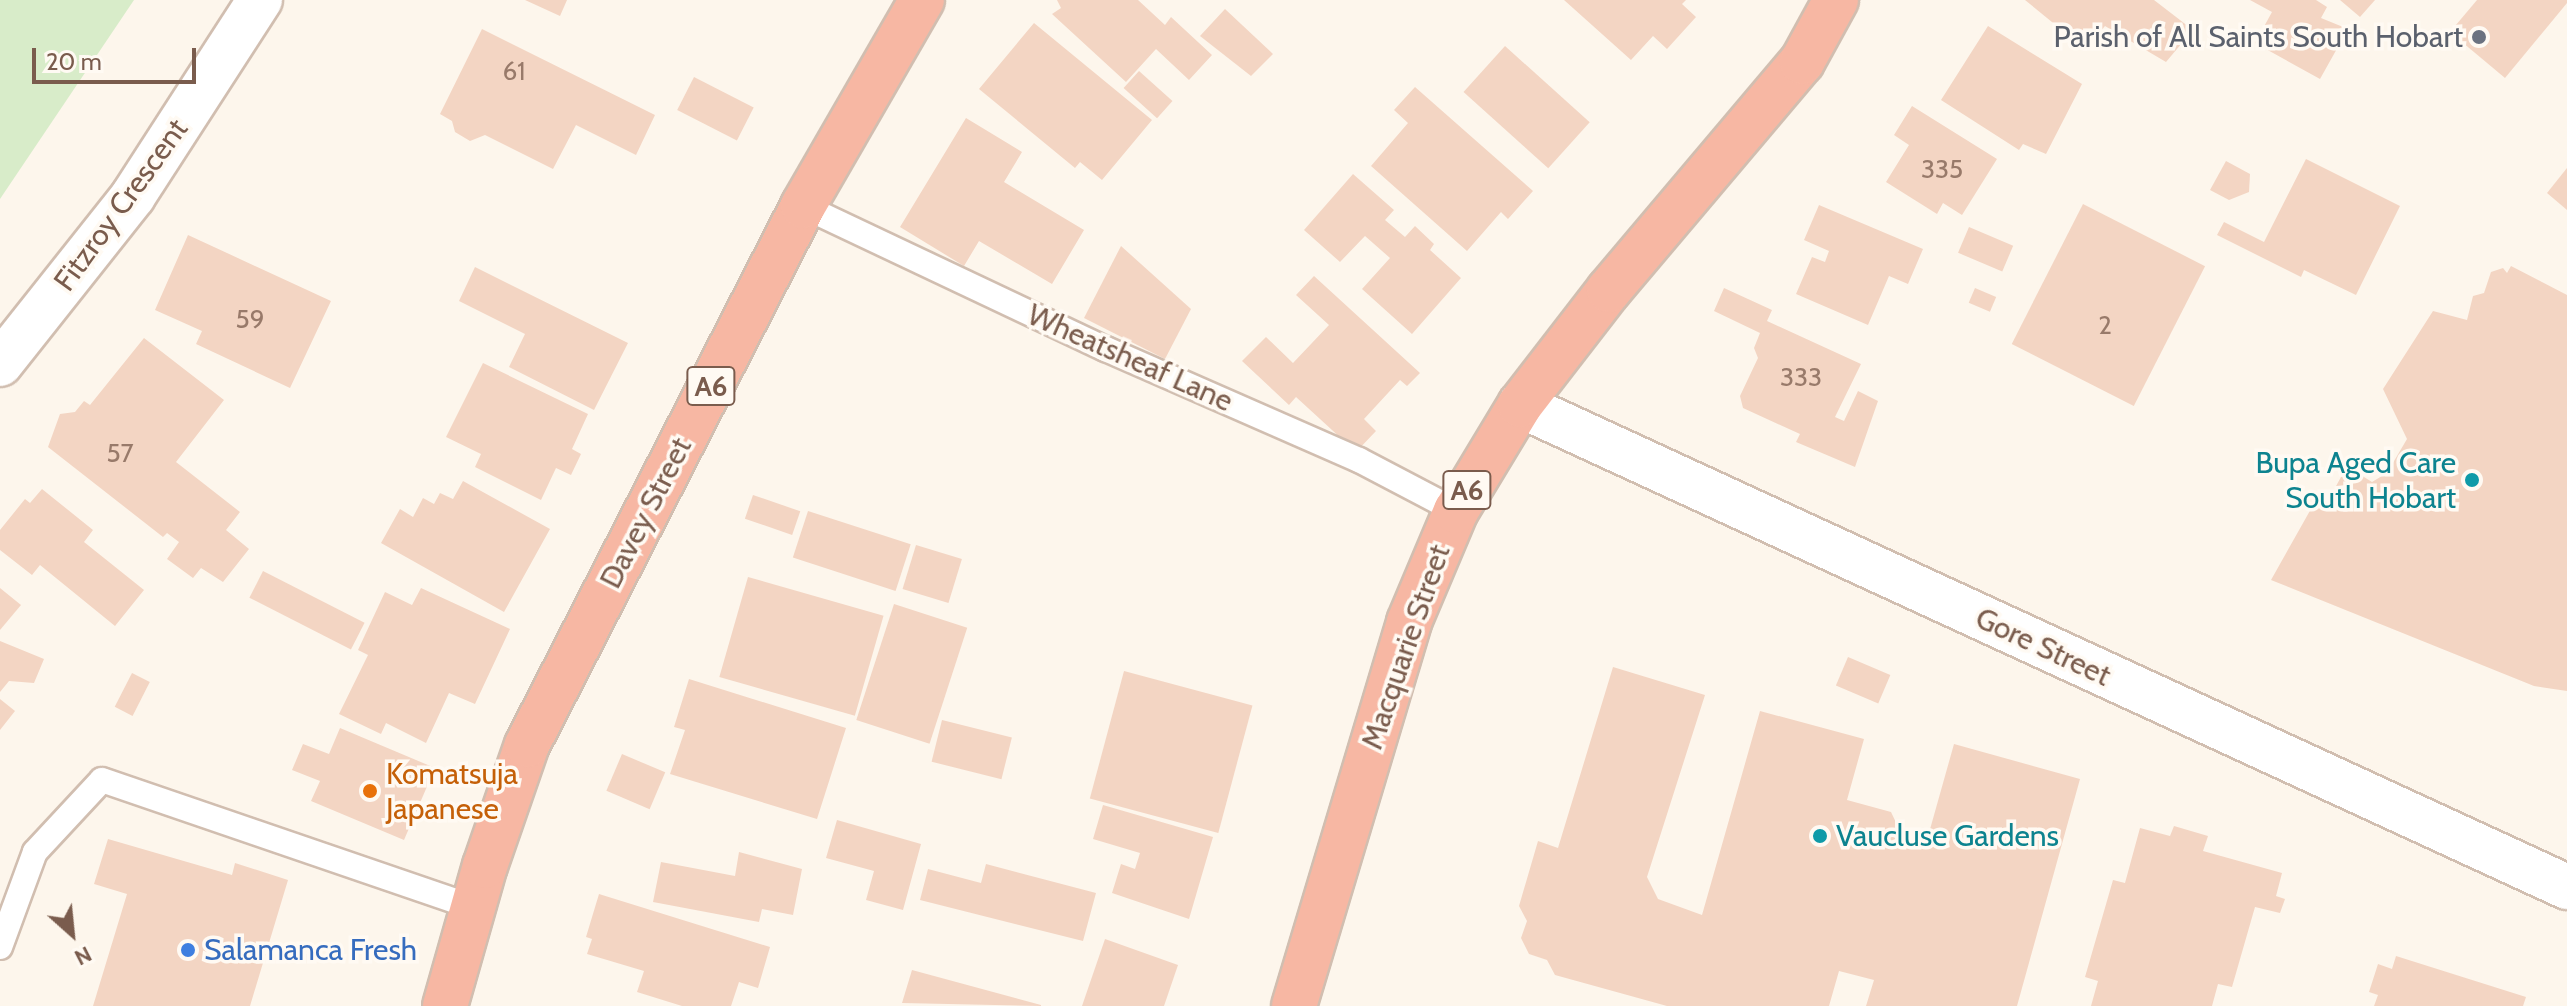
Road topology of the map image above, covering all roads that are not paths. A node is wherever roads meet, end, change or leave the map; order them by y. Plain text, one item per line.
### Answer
1 (260, 0) edge
2 (1836, 0) edge
3 (911, 10) edge
4 (803, 206) junction
5 (0, 364) edge
6 (1520, 405) junction
7 (1456, 511) junction
8 (2567, 887) edge
9 (473, 907) junction
10 (0, 947) edge
11 (445, 1006) edge
12 (1294, 1006) edge

1 - 5 street, Fitzroy Crescent
2 - 6 highway, Macquarie Street / A6
3 - 4 highway, Davey Street / A6
4 - 7 lane, Wheatsheaf Lane
4 - 9 highway, Davey Street / A6
6 - 7 highway, Macquarie Street / A6
6 - 8 street, Gore Street
7 - 12 highway, Macquarie Street / A6
9 - 10 lane
9 - 11 highway, Davey Street / A6

